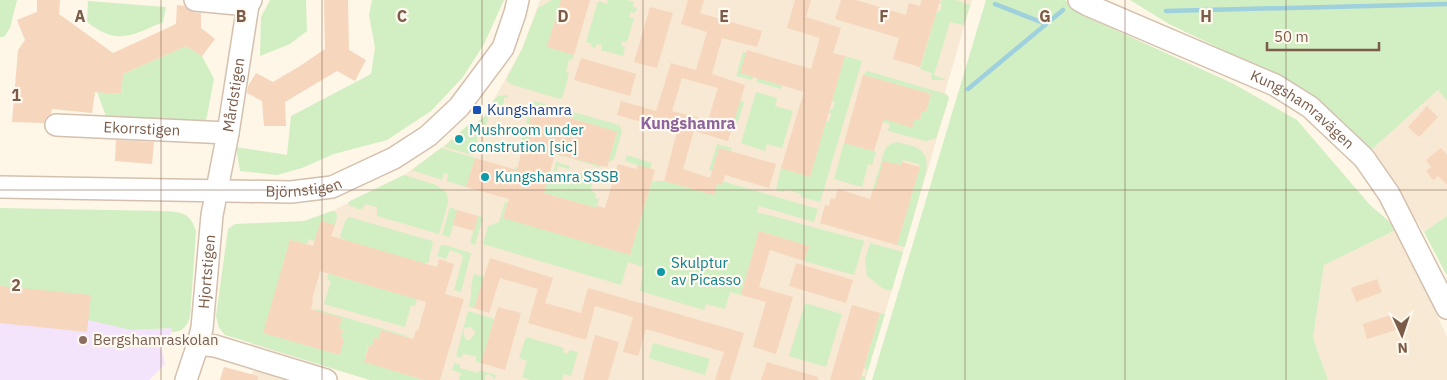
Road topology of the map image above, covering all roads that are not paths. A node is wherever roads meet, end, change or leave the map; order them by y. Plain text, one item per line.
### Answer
1 (195, 0) edge
2 (518, 0) edge
3 (1079, 0) edge
4 (249, 2) edge
5 (56, 125) dead end
6 (228, 133) junction
7 (0, 187) edge
8 (216, 190) junction
9 (1447, 308) edge
10 (198, 344) junction
11 (186, 380) edge
12 (326, 380) edge

1 - 4 street
2 - 8 street, Björnstigen
3 - 9 street, Kungshamravägen
4 - 6 street, Mårdstigen
5 - 6 street, Ekorrstigen
6 - 8 street, Mårdstigen
7 - 8 street, Björnstigen
8 - 10 street, Hjortstigen
10 - 11 street, Hjortstigen
10 - 12 street

